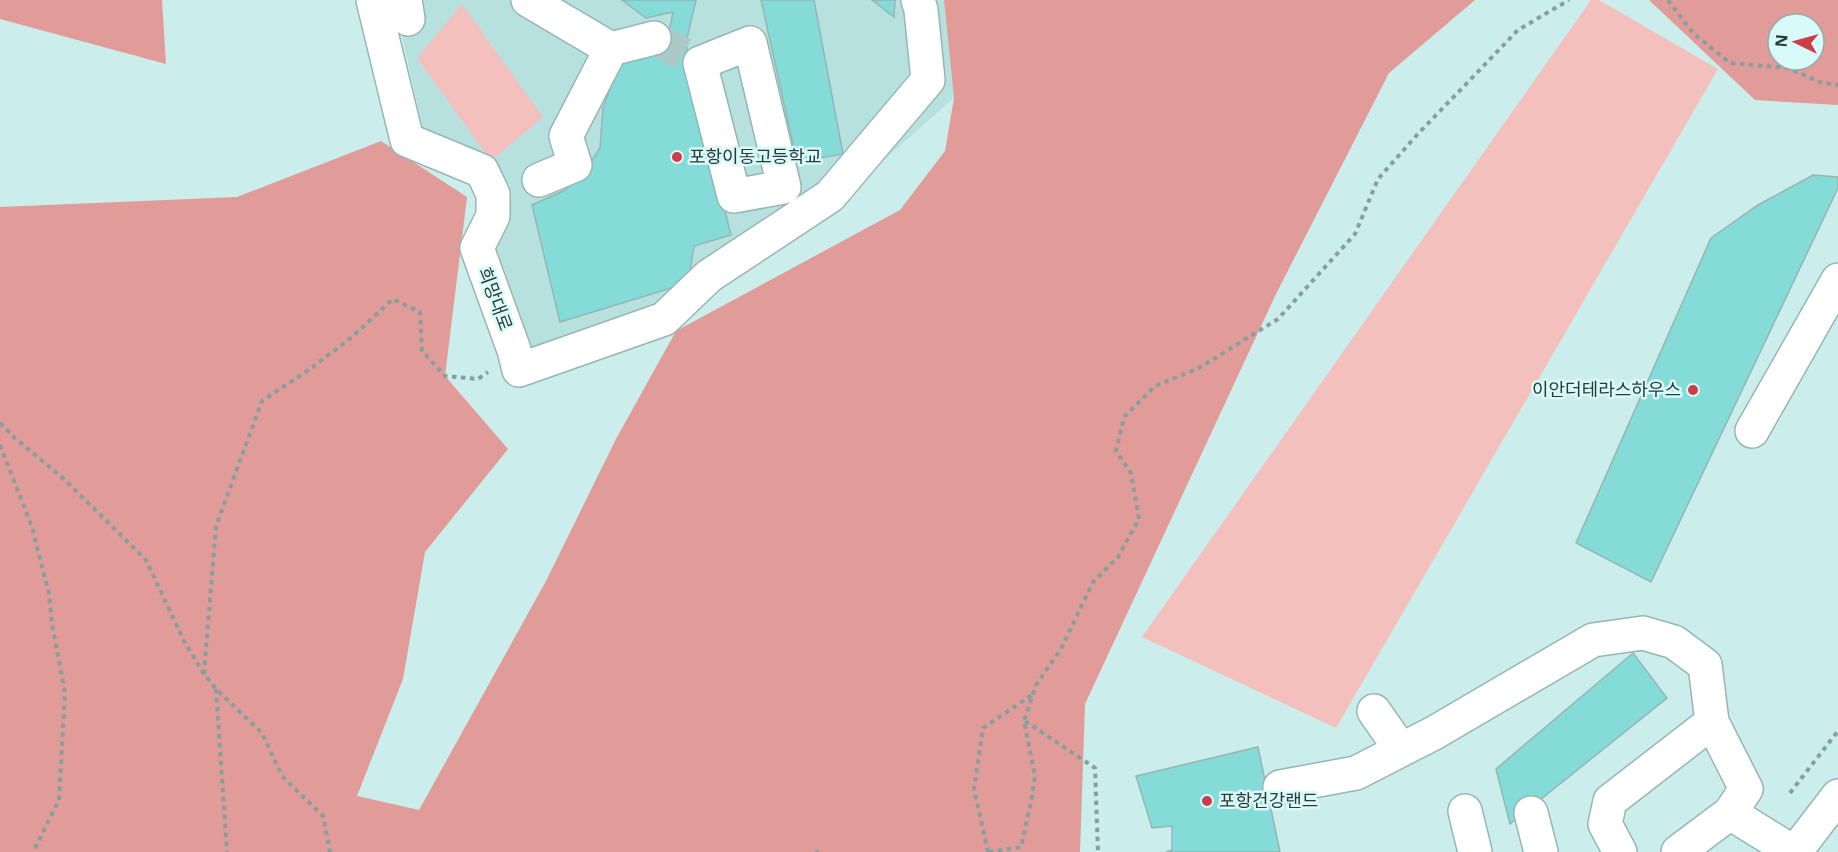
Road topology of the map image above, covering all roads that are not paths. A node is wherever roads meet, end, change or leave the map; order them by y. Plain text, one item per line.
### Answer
1 (373, 0) edge
2 (528, 0) edge
3 (918, 0) edge
4 (654, 38) tunnel mouth
5 (611, 49) junction
6 (539, 180) dead end
7 (1838, 280) edge
8 (1752, 432) dead end
9 (1374, 711) dead end
10 (1712, 722) junction
11 (1401, 750) junction
12 (1280, 787) dead end
13 (1838, 796) edge
14 (1465, 811) dead end
15 (1531, 813) dead end
16 (1730, 813) junction
17 (1475, 852) edge
18 (1541, 852) edge
19 (1620, 852) edge
20 (1678, 852) edge
21 (1794, 852) edge

1 - 3 street, 희망대로
2 - 5 street
4 - 5 street
5 - 6 street
7 - 8 street
9 - 11 street
10 - 11 street
10 - 16 street
10 - 19 street
11 - 12 street
13 - 21 street
14 - 17 street
15 - 18 street
16 - 20 street
16 - 21 street

